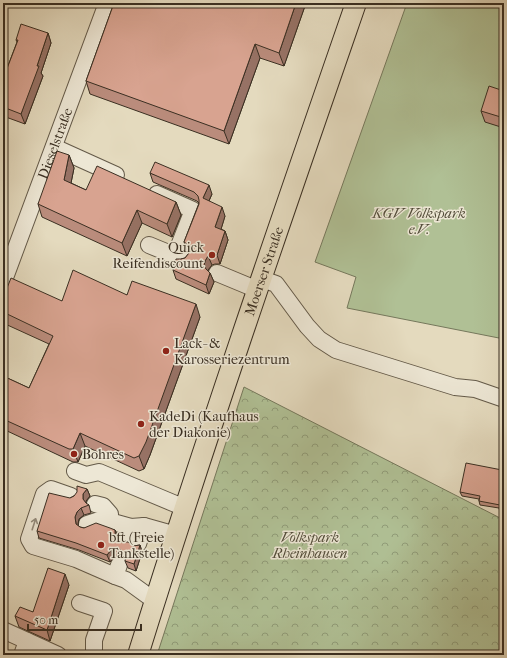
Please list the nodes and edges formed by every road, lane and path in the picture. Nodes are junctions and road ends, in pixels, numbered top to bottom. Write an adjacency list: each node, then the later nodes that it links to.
1 (108, 3): 3 (street, Dieselstraße)
2 (356, 3): 7 (main road, Moerser Straße)
3 (54, 148): 4 (street); 6 (street, Dieselstraße)
4 (149, 244)
5 (217, 273): 7 (street)
6 (3, 283)
7 (260, 285): 8 (street); 12 (main road, Moerser Straße)
8 (504, 399)
9 (75, 471): 12 (street)
10 (71, 496): 14 (street, one-way to 10)
11 (95, 504): 13 (street)
12 (185, 508): 13 (main road, Moerser Straße)
13 (176, 535): 14 (main road, Moerser Straße)
14 (155, 601): 20 (main road, Moerser Straße)
15 (80, 603): 19 (street)
16 (3, 630): 17 (street)
17 (24, 648): 18 (street)
18 (58, 655)
19 (94, 655)
20 (138, 655)

